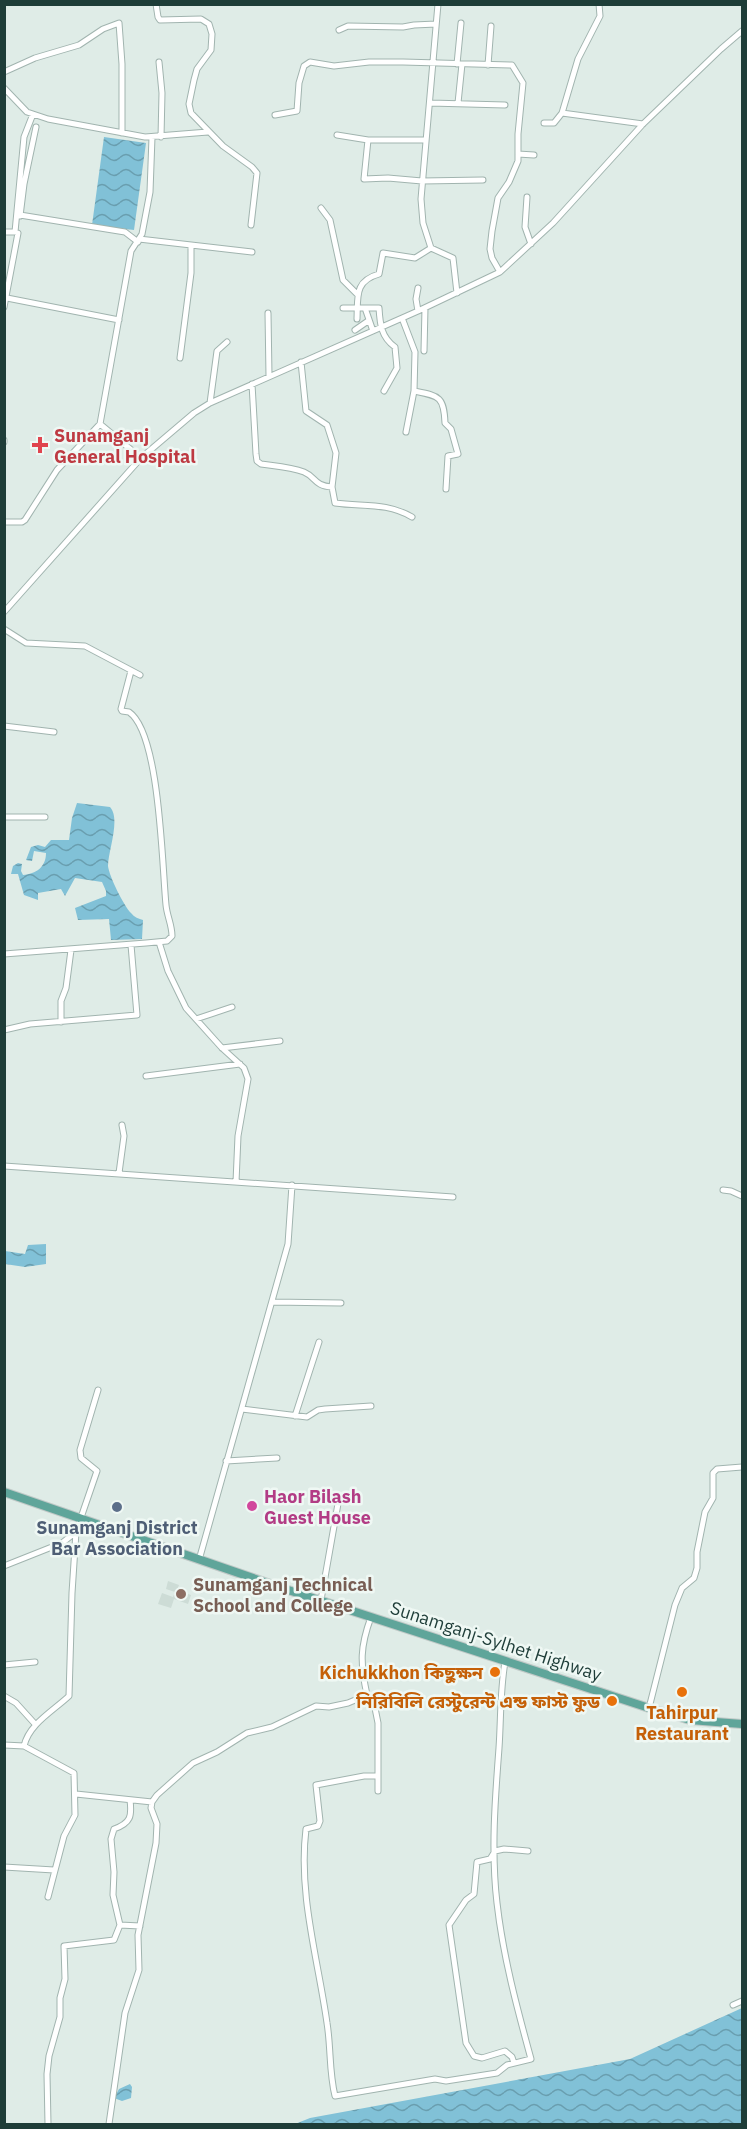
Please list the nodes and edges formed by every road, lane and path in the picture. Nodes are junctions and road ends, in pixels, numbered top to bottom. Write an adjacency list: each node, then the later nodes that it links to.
1 (156, 4): 24 (street)
2 (438, 4): 5 (street)
3 (598, 4): 18 (street)
4 (461, 23): 11 (street)
5 (436, 24): 7 (street); 10 (street)
6 (491, 26): 12 (street)
7 (339, 30)
8 (742, 31): 22 (street)
9 (159, 62): 28 (street)
10 (433, 63): 11 (street); 15 (street); 20 (street)
11 (459, 64): 12 (street); 16 (street)
12 (488, 64): 31 (street)
13 (4, 72): 25 (street)
14 (4, 88): 19 (street)
15 (430, 103): 16 (street); 30 (street)
16 (458, 103): 17 (street)
17 (505, 105)
18 (562, 113): 21 (street); 22 (street)
19 (33, 114): 25 (street); 40 (street)
20 (275, 115)
21 (543, 123)
22 (643, 124): 42 (street)
23 (36, 127): 37 (street)
24 (208, 132): 28 (street); 38 (street)
25 (122, 133): 27 (street)
26 (337, 135): 29 (street)
27 (152, 137): 28 (street); 41 (street)
28 (161, 137)
29 (368, 140): 30 (street); 34 (street)
30 (426, 140): 34 (street)
31 (518, 154): 32 (street); 46 (street)
32 (534, 155)
33 (483, 180): 34 (street)
34 (423, 181): 44 (street)
35 (527, 197): 42 (street)
36 (321, 208): 49 (street)
37 (20, 214): 40 (street); 41 (street)
38 (251, 225)
39 (4, 232): 40 (street)
40 (17, 232): 50 (street)
41 (138, 241): 43 (street); 60 (street)
42 (531, 243): 46 (street)
43 (191, 247): 45 (street); 67 (street)
44 (431, 248): 48 (street); 49 (street)
45 (252, 252)
46 (500, 272): 48 (street)
47 (418, 288): 56 (street)
48 (457, 293): 55 (street)
49 (358, 295): 53 (street)
50 (7, 298): 51 (street); 60 (street)
51 (4, 307)
52 (343, 308): 53 (street)
53 (357, 308): 54 (street); 59 (street)
54 (365, 308): 61 (street); 62 (street)
55 (425, 308): 56 (street); 66 (street)
56 (418, 311): 58 (street)
57 (268, 313): 69 (street)
58 (402, 318): 62 (street); 72 (street)
59 (357, 319)
60 (119, 320): 74 (street)
61 (368, 321): 63 (street); 64 (street)
62 (380, 328): 64 (street); 71 (street)
63 (355, 330)
64 (371, 332): 68 (street)
65 (227, 342): 73 (street)
66 (424, 351)
67 (180, 358)
68 (301, 362): 69 (street); 77 (street)
69 (269, 376): 70 (street)
70 (252, 384): 73 (street); 77 (street)
71 (384, 391)
72 (414, 391): 75 (street); 78 (street)
73 (210, 403): 76 (street)
74 (100, 424): 76 (street); 80 (street)
75 (406, 432)
76 (141, 458): 81 (street)
77 (332, 488): 79 (street)
78 (446, 489)
79 (412, 517)
80 (4, 522)
81 (4, 612)
82 (4, 629): 83 (street)
83 (131, 671): 84 (street); 89 (street)
84 (140, 675)
85 (4, 726): 86 (street)
86 (54, 732)
87 (4, 817): 88 (street)
88 (45, 817)
89 (159, 942): 90 (street); 94 (street)
90 (131, 945): 91 (street); 95 (street)
91 (71, 950): 92 (street); 95 (street)
92 (4, 954)
93 (232, 1007): 94 (street)
94 (196, 1019): 98 (street)
95 (61, 1022): 96 (street)
96 (4, 1030)
97 (279, 1041): 98 (street)
98 (222, 1048): 99 (street)
99 (240, 1064): 100 (street); 104 (street)
100 (146, 1076)
101 (122, 1125): 103 (street)
102 (4, 1166): 103 (street)
103 (119, 1173): 104 (street)
104 (236, 1182): 105 (street)
105 (292, 1185): 108 (street); 109 (street)
106 (723, 1190): 107 (street)
107 (742, 1196)
108 (453, 1197)
109 (272, 1302): 110 (street); 114 (street)
110 (341, 1303)
111 (319, 1342): 115 (street)
112 (98, 1390): 121 (street)
113 (371, 1406): 115 (street)
114 (242, 1408): 115 (street); 117 (street)
115 (296, 1416)
116 (277, 1458): 117 (street)
117 (226, 1461): 123 (street)
118 (742, 1467): 132 (street)
119 (4, 1492): 121 (main road, Sunamganj-Sylhet Highway)
120 (339, 1498): 125 (street)
121 (82, 1519): 122 (street); 123 (main road, Sunamganj-Sylhet Highway)
122 (76, 1532): 124 (street); 133 (street)
123 (199, 1560): 125 (main road, Sunamganj-Sylhet Highway)
124 (4, 1566)
125 (321, 1600): 126 (main road, Sunamganj-Sylhet Highway)
126 (371, 1617): 128 (main road, Sunamganj-Sylhet Highway); 130 (street)
127 (35, 1662): 129 (street)
128 (505, 1662): 132 (main road, Sunamganj-Sylhet Highway); 142 (street)
129 (4, 1665)
130 (366, 1695): 137 (street); 141 (street)
131 (4, 1696): 133 (street)
132 (649, 1708): 134 (main road, Sunamganj-Sylhet Highway)
133 (35, 1724): 136 (street)
134 (742, 1724)
135 (4, 1745): 136 (street)
136 (24, 1746): 139 (street)
137 (378, 1776): 138 (street); 151 (street)
138 (378, 1791)
139 (76, 1794): 140 (street); 145 (street)
140 (130, 1800): 141 (street); 147 (street)
141 (152, 1802): 148 (street)
142 (495, 1851): 143 (street); 151 (street); 151 (street)
143 (528, 1851)
144 (4, 1867): 145 (street)
145 (54, 1870): 146 (street)
146 (48, 1897)
147 (120, 1926): 148 (street); 152 (street)
148 (140, 1926): 153 (street)
149 (742, 2001): 150 (street)
150 (733, 2005)
151 (514, 2063)
152 (48, 2124)
153 (109, 2124)

